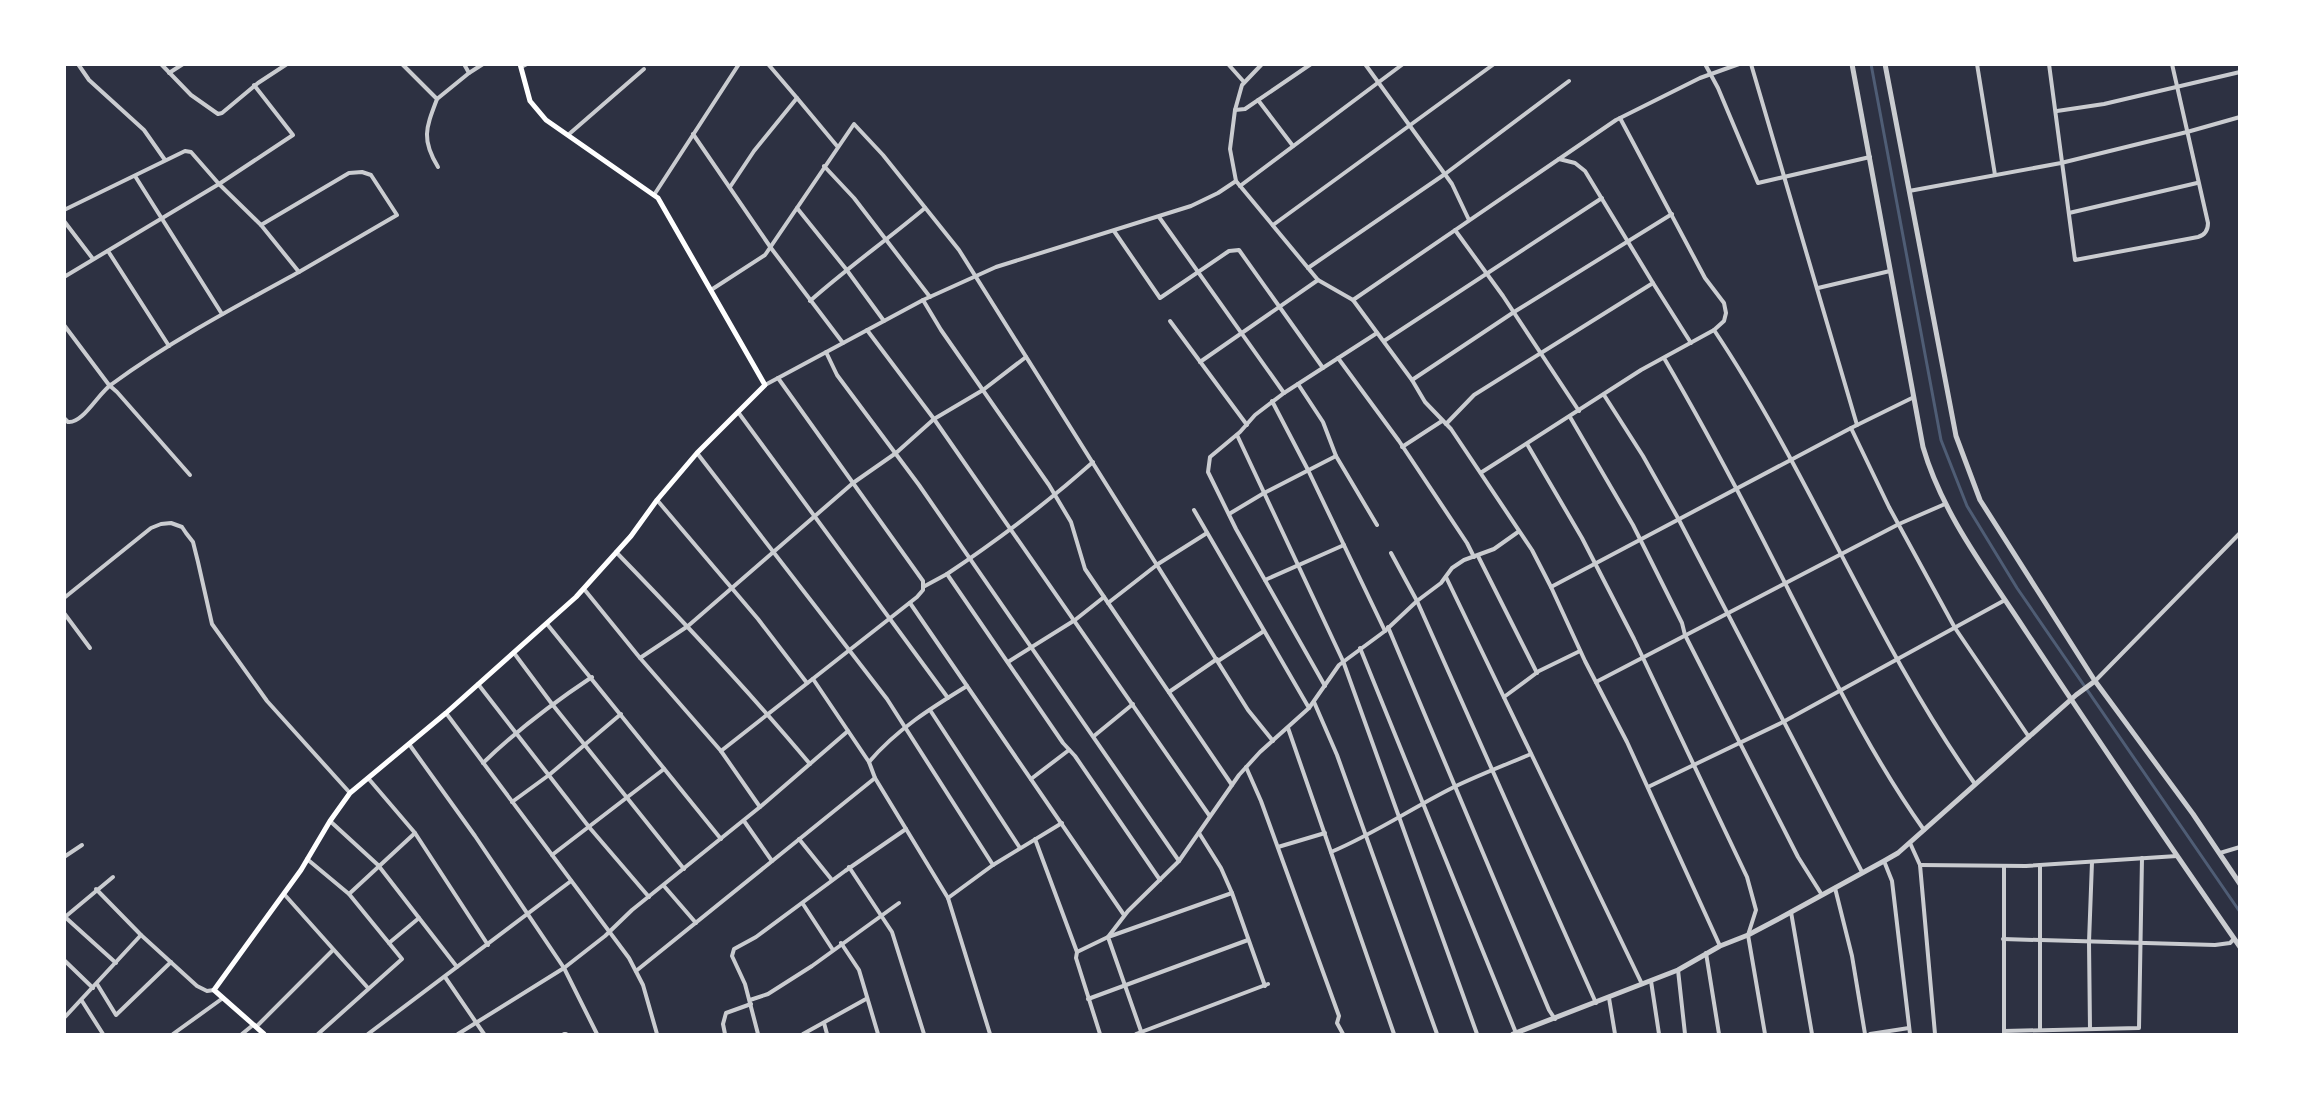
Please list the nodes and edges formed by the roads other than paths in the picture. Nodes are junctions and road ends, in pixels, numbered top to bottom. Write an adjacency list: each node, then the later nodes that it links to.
1 (78, 64): 51 (street)
2 (161, 64): 28 (street)
3 (183, 64): 28 (street)
4 (287, 64): 34 (street)
5 (402, 64): 37 (street)
6 (464, 64): 29 (street)
7 (483, 64): 29 (street)
8 (527, 64): 25 (street)
9 (739, 64): 45 (street)
10 (768, 64): 36 (street)
11 (1228, 64): 32 (street)
12 (1262, 64): 32 (street)
13 (1311, 64): 38 (street)
14 (1365, 64): 33 (street)
15 (1403, 64): 33 (street)
16 (1494, 64): 43 (street)
17 (1705, 64): 30 (street)
18 (1751, 64): 58 (street)
19 (1852, 64): 49 (street)
20 (1885, 64): 64 (street)
21 (1977, 64): 56 (street)
22 (2049, 64): 40 (street)
23 (2172, 64): 35 (street)
24 (1735, 65): 30 (street)
25 (520, 66): 46 (main road)
26 (644, 69): 46 (street)
27 (2240, 72): 35 (street)
28 (169, 73): 34 (street)
29 (469, 73): 37 (street)
30 (1711, 74): 42 (street); 58 (street)
31 (1569, 81): 55 (street)
32 (1244, 82): 39 (street)
33 (1378, 82): 43 (street); 48 (street)
34 (254, 85): 61 (street)
35 (2177, 86): 40 (street); 44 (street)
36 (797, 98): 47 (street); 63 (street)
37 (437, 99): 54 (street)
38 (1258, 100): 39 (street); 48 (street)
39 (1235, 110): 59 (street)
40 (2057, 111): 52 (street)
41 (2240, 117): 44 (street)
42 (1620, 118): 50 (street); 71 (street)
43 (1411, 126): 55 (street); 77 (street)
44 (2187, 132): 52 (street); 60 (street)
45 (693, 134): 63 (street); 65 (street)
46 (568, 135): 65 (main road)
47 (837, 146): 53 (street); 68 (street)
48 (1293, 146): 62 (street)
49 (1870, 158): 58 (street); 87 (street)
50 (1558, 159): 66 (street); 74 (street)
51 (165, 160): 57 (street); 61 (street)
52 (2061, 163): 56 (street); 70 (street)
53 (824, 166): 67 (street); 80 (street)
54 (438, 167)
55 (1445, 174): 74 (street); 85 (street)
56 (1995, 175): 64 (street)
57 (135, 176): 69 (street); 73 (street)
58 (1785, 176): 95 (street)
59 (1236, 181): 62 (street); 72 (street)
60 (2198, 183): 70 (street); 70 (street)
61 (219, 184): 73 (street); 76 (street)
62 (1240, 186): 77 (street)
63 (729, 188): 82 (street)
64 (1909, 191): 220 (street)
65 (654, 195): 96 (main road)
66 (1602, 198): 81 (street); 90 (street)
67 (797, 208): 82 (street); 86 (street)
68 (925, 208): 80 (street); 92 (street)
69 (64, 210)
70 (2069, 213)
71 (1672, 214): 81 (street); 108 (street)
72 (1159, 217): 79 (street); 89 (street)
73 (162, 218): 83 (street); 103 (street)
74 (1469, 220): 78 (street)
75 (64, 221): 84 (street)
76 (261, 225): 88 (street); 88 (street)
77 (1273, 225): 85 (street)
78 (1455, 230): 90 (street); 99 (street)
79 (1114, 231): 89 (street); 92 (street)
80 (886, 240): 86 (street); 97 (street)
81 (1628, 241): 94 (street); 102 (street)
82 (771, 248): 96 (street); 100 (street)
83 (108, 251): 84 (street); 114 (street)
84 (93, 260): 91 (street)
85 (1308, 268): 93 (street)
86 (846, 269): 100 (street); 104 (street)
87 (1891, 271): 95 (street); 130 (street)
88 (299, 272): 103 (street)
89 (1198, 272): 101 (street); 110 (street)
90 (1486, 272): 102 (street); 111 (street)
91 (64, 277)
92 (974, 277): 97 (street); 117 (street)
93 (1318, 280): 99 (street); 101 (street)
94 (1653, 283): 112 (street); 116 (street)
95 (1818, 288): 139 (street)
96 (711, 290): 125 (main road)
97 (930, 297): 98 (street)
98 (923, 300): 104 (street); 127 (street)
99 (1353, 300): 109 (street)
100 (810, 301): 113 (street)
101 (1281, 308): 110 (street); 121 (street)
102 (1514, 312): 116 (street); 123 (street)
103 (222, 314): 114 (street)
104 (884, 321): 107 (street)
105 (1170, 321): 120 (street)
106 (64, 325): 126 (street)
107 (867, 330): 113 (street); 136 (street)
108 (1714, 330): 112 (street); 147 (street)
109 (1377, 333): 111 (street); 118 (street)
110 (1242, 334): 120 (street); 128 (street)
111 (1384, 341): 123 (street)
112 (1691, 342): 119 (street)
113 (843, 343): 115 (street)
114 (169, 346): 126 (street)
115 (826, 352): 122 (street); 145 (street)
116 (1541, 353): 132 (street); 137 (street)
117 (1026, 357): 127 (street); 148 (street)
118 (1338, 358): 121 (street); 143 (street)
119 (1664, 358): 129 (street); 153 (street)
120 (1200, 362): 138 (street)
121 (1323, 368): 124 (street)
122 (778, 378): 125 (street); 152 (street)
123 (1412, 380): 137 (street)
124 (1298, 384): 128 (street); 146 (street)
125 (765, 385): 133 (main road)
126 (109, 386): 135 (street); 151 (street)
127 (982, 390): 136 (street); 155 (street)
128 (1284, 393): 131 (street)
129 (1604, 395): 132 (street); 161 (street)
130 (1914, 397): 139 (street); 157 (street)
131 (1272, 401): 138 (street); 149 (street)
132 (1579, 411): 134 (street)
133 (738, 412): 144 (main road); 160 (street)
134 (1570, 417): 142 (street); 168 (street)
135 (64, 418)
136 (934, 419): 145 (street); 164 (street)
137 (1444, 422): 143 (street); 150 (street)
138 (1247, 425): 141 (street)
139 (1857, 425): 140 (street)
140 (1851, 428): 147 (street); 162 (street)
141 (1237, 435): 154 (street); 159 (street)
142 (1527, 444): 150 (street); 177 (street)
143 (1402, 447): 174 (street)
144 (697, 453): 156 (main road); 171 (street)
145 (896, 453): 152 (street); 175 (street)
146 (1336, 456): 149 (street); 163 (street)
147 (1793, 459): 153 (street); 173 (street)
148 (1093, 462): 155 (street); 176 (street)
149 (1308, 470): 154 (street); 169 (street)
150 (1482, 472): 165 (street)
151 (190, 475)
152 (853, 483): 160 (street); 184 (street)
153 (1737, 489): 161 (street); 182 (street)
154 (1264, 493): 159 (street); 178 (street)
155 (1056, 496): 164 (street); 187 (street)
156 (657, 500): 170 (main road); 183 (street)
157 (1945, 504): 162 (street); 189 (street)
158 (1194, 510): 166 (street)
159 (1229, 514): 181 (street)
160 (816, 515): 171 (street); 195 (street)
161 (1679, 520): 168 (street); 194 (street)
162 (1899, 524): 173 (street); 199 (street)
163 (1377, 525)
164 (1012, 530): 175 (street); 196 (street)
165 (1518, 532): 174 (street); 185 (street)
166 (1207, 533): 176 (street); 201 (street)
167 (2240, 533): 220 (street)
168 (1640, 541): 177 (street); 202 (street)
169 (1344, 544): 178 (street); 200 (street)
170 (615, 551): 186 (main road); 198 (street)
171 (773, 552): 183 (street); 206 (street)
172 (1391, 553): 190 (street)
173 (1842, 553): 182 (street); 211 (street)
174 (1476, 556): 180 (street); 215 (street)
175 (970, 558): 179 (street); 204 (street)
176 (1158, 564): 192 (street); 212 (street)
177 (1595, 565): 185 (street); 209 (street)
178 (1300, 566): 181 (street); 213 (street)
179 (947, 574): 184 (street); 214 (street)
180 (1446, 577): 190 (street); 226 (street)
181 (1265, 580): 223 (street)
182 (1785, 583): 194 (street); 224 (street)
183 (731, 587): 198 (street); 219 (street)
184 (923, 587): 191 (street)
185 (1551, 587): 207 (street)
186 (584, 589): 197 (main road); 210 (street)
187 (1104, 597): 192 (street); 196 (street)
188 (64, 598): 266 (street)
189 (2005, 600): 199 (street); 228 (street)
190 (1417, 601): 200 (street); 257 (street)
191 (910, 603): 195 (street); 222 (street)
192 (1108, 603): 225 (street)
193 (64, 613): 203 (street)
194 (1727, 614): 202 (street); 237 (street)
195 (890, 619): 206 (street); 227 (street)
196 (1075, 620): 204 (street); 231 (street)
197 (548, 624): 208 (main road); 216 (street)
198 (688, 626): 210 (street); 236 (street)
199 (1955, 628): 211 (street); 243 (street)
200 (1386, 629): 205 (street); 264 (street)
201 (1264, 631): 212 (street); 232 (street)
202 (1685, 635): 209 (street); 245 (street)
203 (90, 648)
204 (1034, 648): 214 (street); 242 (street)
205 (1360, 648): 213 (street); 269 (street)
206 (850, 650): 217 (street); 238 (street)
207 (1580, 651): 215 (street); 218 (street)
208 (514, 652): 221 (main road); 230 (street)
209 (1643, 657): 218 (street); 254 (street)
210 (640, 658): 249 (street)
211 (1899, 658): 224 (street); 262 (street)
212 (1217, 660): 225 (street); 244 (street)
213 (1343, 661): 223 (street); 272 (street)
214 (1008, 662): 248 (street)
215 (1537, 673): 226 (street)
216 (592, 677): 230 (street); 235 (street)
217 (813, 679): 219 (street); 240 (street)
218 (1596, 682): 265 (street)
219 (807, 683): 236 (street)
220 (2093, 683): 228 (street); 292 (street)
221 (478, 684): 234 (main road); 241 (street)
222 (967, 686): 227 (street); 261 (street)
223 (1325, 686): 229 (street)
224 (1841, 691): 237 (street); 278 (street)
225 (1169, 693): 263 (street)
226 (1504, 697): 250 (street)
227 (948, 698): 233 (street)
228 (2071, 700): 243 (street); 295 (street)
229 (1314, 701): 232 (street); 282 (street)
230 (552, 704): 241 (street); 247 (street)
231 (1133, 704): 242 (street); 271 (street)
232 (1309, 708): 239 (street)
233 (930, 710): 238 (street); 288 (street)
234 (446, 713): 246 (main road); 252 (street)
235 (621, 714): 247 (street); 256 (street)
236 (768, 714): 249 (street); 253 (street)
237 (1783, 722): 245 (street); 309 (street)
238 (904, 728): 251 (street); 303 (street)
239 (1288, 728): 244 (street); 279 (street)
240 (848, 731): 251 (street); 253 (street)
241 (516, 732): 252 (street); 258 (street)
242 (1094, 736): 299 (street)
243 (2029, 737): 262 (street)
244 (1273, 741): 255 (street)
245 (1742, 743): 254 (street); 321 (street)
246 (409, 744): 259 (main road); 327 (street)
247 (585, 745): 258 (street); 267 (street)
248 (1069, 750): 261 (street); 312 (street)
249 (721, 751): 270 (street)
250 (1531, 754): 257 (street); 362 (street)
251 (869, 762): 260 (street)
252 (483, 763): 268 (street)
253 (810, 764): 270 (street)
254 (1695, 766): 265 (street); 335 (street)
255 (1246, 767): 263 (street); 289 (street)
256 (663, 769): 267 (street); 283 (street)
257 (1492, 770): 264 (street); 373 (street)
258 (549, 775): 268 (street); 276 (street)
259 (368, 778): 266 (main road); 280 (street)
260 (875, 778): 277 (street); 284 (street)
261 (1031, 779): 275 (street)
262 (1976, 784): 278 (street)
263 (1232, 785): 271 (street)
264 (1455, 787): 269 (street); 375 (street)
265 (1648, 787): 346 (street)
266 (350, 794): 273 (main road)
267 (627, 798): 276 (street); 308 (street)
268 (512, 802): 293 (street)
269 (1423, 804): 272 (street); 384 (street)
270 (760, 807): 274 (street)
271 (1209, 815): 281 (street)
272 (1398, 817): 282 (street); 407 (street)
273 (330, 821): 297 (main road); 302 (street)
274 (744, 821): 283 (street); 298 (street)
275 (1062, 823): 285 (street); 329 (street)
276 (589, 827): 293 (street); 322 (street)
277 (906, 829): 307 (street); 323 (street)
278 (1924, 830): 286 (street)
279 (1324, 832): 289 (street); 291 (street)
280 (415, 833): 302 (street); 345 (street)
281 (1198, 833): 299 (street); 318 (street)
282 (1366, 837): 291 (street); 406 (street)
283 (721, 839): 308 (street)
284 (799, 839): 298 (street); 311 (street)
285 (1035, 839): 288 (street); 350 (street)
286 (1910, 842): 300 (street); 304 (street)
287 (82, 845): 294 (street)
288 (1020, 848): 303 (street)
289 (1278, 848): 404 (street)
290 (2240, 848): 292 (street)
291 (1331, 852): 405 (street)
292 (2219, 853): 314 (street)
293 (552, 855): 313 (street)
294 (64, 856)
295 (2177, 856): 296 (street); 338 (street)
296 (2142, 858): 301 (street); 344 (street)
297 (307, 859): 319 (main road); 320 (street)
298 (772, 861): 332 (street)
299 (1179, 861): 312 (street)
300 (1884, 861): 309 (street); 379 (street)
301 (2092, 861): 305 (street); 341 (street)
302 (378, 865): 320 (street); 331 (street)
303 (993, 865): 323 (street)
304 (1920, 865): 306 (street); 416 (street)
305 (2040, 865): 306 (street); 340 (street)
306 (2004, 866): 337 (street)
307 (849, 867): 311 (street); 328 (street)
308 (684, 869): 315 (street)
309 (1862, 873): 316 (street)
310 (112, 877): 317 (street)
311 (832, 880): 325 (street)
312 (1160, 880): 329 (street)
313 (572, 881): 327 (street); 333 (street)
314 (2240, 884)
315 (664, 886): 322 (street); 332 (street)
316 (1835, 888): 321 (street); 414 (street)
317 (96, 889): 330 (street); 334 (street)
318 (1232, 893): 336 (street); 339 (street)
319 (284, 894): 348 (street); 366 (main road)
320 (349, 894): 342 (street)
321 (1822, 895): 326 (street)
322 (649, 897): 333 (street)
323 (948, 898): 401 (street)
324 (899, 903): 328 (street)
325 (803, 904): 349 (street); 372 (street)
326 (1791, 912): 335 (street); 413 (street)
327 (528, 915): 345 (street); 356 (street)
328 (882, 915): 343 (street); 400 (street)
329 (1125, 916): 336 (street)
330 (65, 917): 354 (street)
331 (419, 918): 342 (street); 355 (street)
332 (696, 923): 358 (street)
333 (610, 931): 356 (street); 358 (street)
334 (141, 935): 353 (street); 354 (street)
335 (1748, 935): 346 (street); 412 (street)
336 (1108, 936): 350 (street); 363 (street)
337 (2003, 939): 340 (street); 382 (street)
338 (2234, 939): 344 (street); 347 (street)
339 (1248, 940): 363 (street); 383 (street)
340 (2040, 940): 341 (street); 381 (street)
341 (2089, 942): 344 (street); 380 (street)
342 (389, 943): 365 (street)
343 (842, 943): 349 (street); 369 (street)
344 (2140, 943): 380 (street)
345 (488, 945): 355 (street)
346 (1720, 946): 351 (street)
347 (2240, 947)
348 (333, 950): 365 (street); 378 (street)
349 (833, 950): 372 (street)
350 (1077, 952): 370 (street)
351 (1706, 954): 357 (street); 411 (street)
352 (64, 960): 364 (street)
353 (171, 962): 361 (street); 366 (street)
354 (116, 963): 361 (street)
355 (457, 967): 359 (street)
356 (564, 968): 376 (street); 393 (street)
357 (1678, 970): 360 (street); 410 (street)
358 (636, 971): 394 (street)
359 (445, 977): 376 (street); 390 (street)
360 (1651, 981): 362 (street); 409 (street)
361 (97, 984): 364 (street)
362 (1642, 984): 368 (street)
363 (1125, 985): 370 (street); 383 (street)
364 (93, 988): 371 (street)
365 (368, 988): 389 (street)
366 (214, 990): 367 (main road)
367 (223, 998): 378 (main road); 386 (street)
368 (1609, 998): 373 (street); 408 (street)
369 (866, 999): 377 (street); 399 (street)
370 (1088, 999): 402 (street)
371 (82, 1001): 374 (street); 385 (street)
372 (750, 1002): 395 (street); 396 (street)
373 (1597, 1003): 375 (street)
374 (65, 1017)
375 (1556, 1019): 384 (street)
376 (476, 1022): 391 (street); 392 (street)
377 (824, 1023): 397 (street); 398 (street)
378 (255, 1026): 387 (street); 388 (main road)
379 (1909, 1028): 414 (street); 415 (street)
380 (2090, 1029): 381 (street)
381 (2040, 1030): 382 (street)
382 (2004, 1033)
383 (1142, 1034): 403 (street)
384 (1515, 1034)
385 (103, 1035)
386 (173, 1035)
387 (242, 1035)
388 (264, 1035)
389 (318, 1035)
390 (368, 1035)
391 (458, 1035)
392 (484, 1035)
393 (597, 1035)
394 (657, 1035)
395 (725, 1035)
396 (758, 1035)
397 (803, 1035)
398 (826, 1035)
399 (878, 1035)
400 (924, 1035)
401 (990, 1035)
402 (1100, 1035)
403 (1136, 1035)
404 (1343, 1035)
405 (1394, 1035)
406 (1437, 1035)
407 (1477, 1035)
408 (1615, 1035)
409 (1659, 1035)
410 (1685, 1035)
411 (1719, 1035)
412 (1765, 1035)
413 (1812, 1035)
414 (1867, 1035)
415 (1910, 1035)
416 (1935, 1035)

